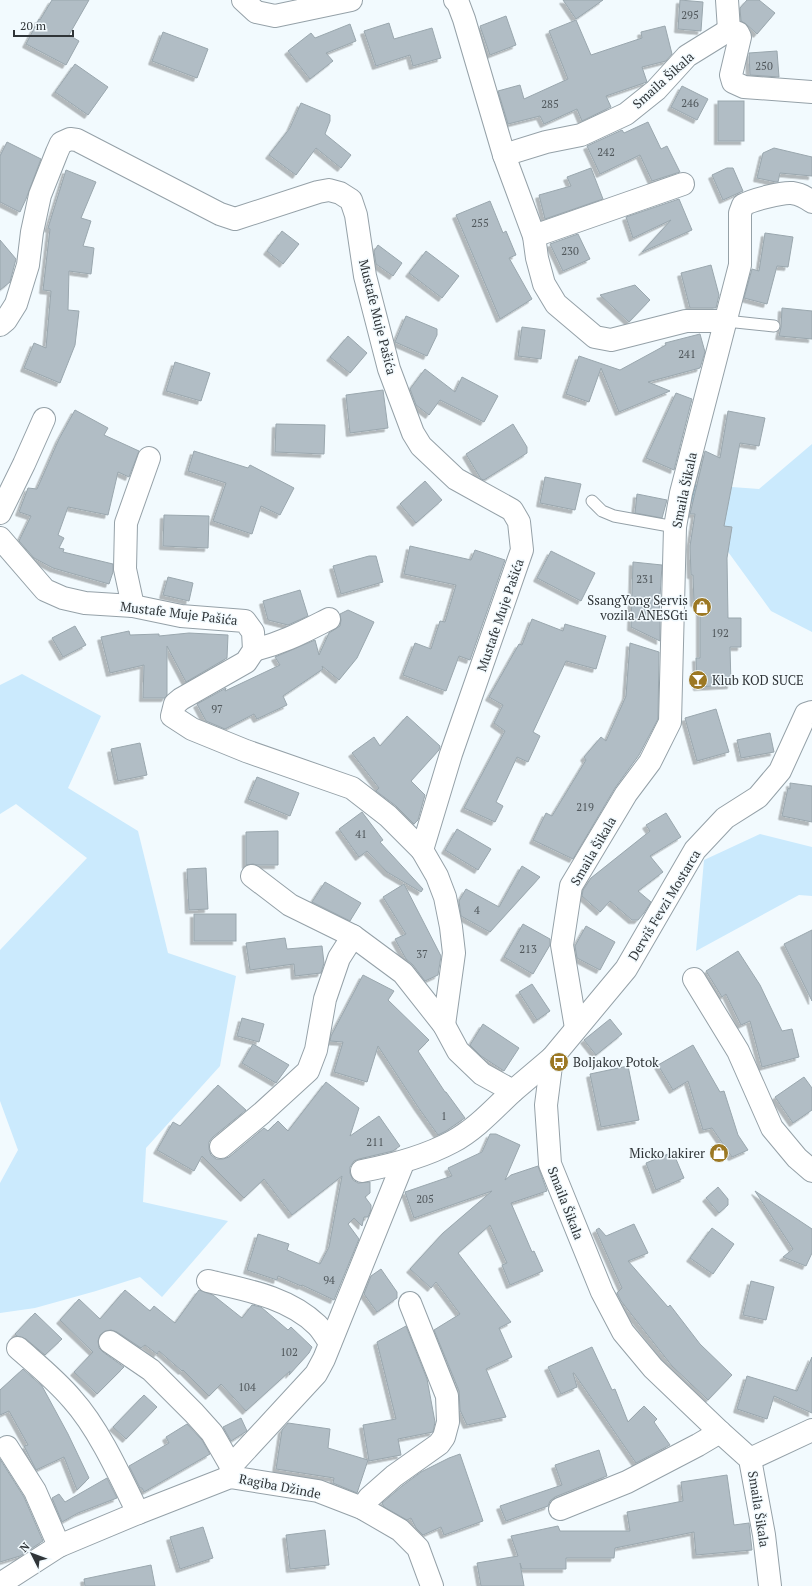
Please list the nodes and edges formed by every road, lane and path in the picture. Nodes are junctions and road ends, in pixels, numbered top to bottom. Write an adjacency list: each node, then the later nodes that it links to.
1 (243, 0): 2 (street)
2 (351, 0)
3 (454, 0): 7 (street)
4 (727, 0): 5 (street)
5 (729, 30): 6 (street); 7 (street, Smaila Šikala)
6 (812, 92)
7 (504, 155): 10 (street)
8 (683, 184): 10 (street)
9 (812, 202): 11 (street, Smaila Šikala)
10 (534, 236): 11 (street)
11 (726, 321): 13 (lane); 18 (street, Smaila Šikala)
12 (0, 325): 24 (street, Mustafe Muje Pašića)
13 (774, 326)
14 (44, 419): 17 (street)
15 (149, 458): 20 (street)
16 (592, 501): 18 (lane)
17 (0, 512)
18 (675, 527): 29 (street, Smaila Šikala)
19 (0, 538): 20 (street, Mustafe Muje Pašića)
20 (133, 606): 22 (street, Mustafe Muje Pašića)
21 (329, 619): 22 (street)
22 (254, 650): 24 (street)
23 (812, 712): 29 (street, Derviš Fevzi Mostarca)
24 (422, 850): 28 (street)
25 (252, 876): 26 (street)
26 (353, 936): 28 (street); 32 (street)
27 (694, 979): 35 (street)
28 (444, 1025): 31 (street)
29 (576, 1028): 30 (street)
30 (552, 1058): 31 (street); 42 (street, Smaila Šikala)
31 (513, 1091): 33 (street)
32 (220, 1147)
33 (403, 1163): 34 (street); 39 (street, Ragiba Džinde)
34 (362, 1171)
35 (812, 1171)
36 (208, 1281): 39 (street)
37 (410, 1303): 46 (street)
38 (110, 1342): 45 (street, Ragiba Džinde)
39 (330, 1343): 45 (street, Ragiba Džinde)
40 (18, 1348): 48 (street)
41 (812, 1430): 44 (street)
42 (720, 1432): 44 (street, Smaila Šikala); 47 (street)
43 (7, 1447): 49 (street)
44 (750, 1459): 52 (street, Smaila Šikala)
45 (231, 1472): 46 (street, Ragiba Džinde); 48 (street, Ragiba Džinde)
46 (362, 1508): 51 (street, Ragiba Džinde)
47 (560, 1509)
48 (138, 1513): 49 (street, Ragiba Džinde)
49 (59, 1546): 50 (street, Ragiba Džinde)
50 (10, 1582)
51 (432, 1586)
52 (770, 1586)

